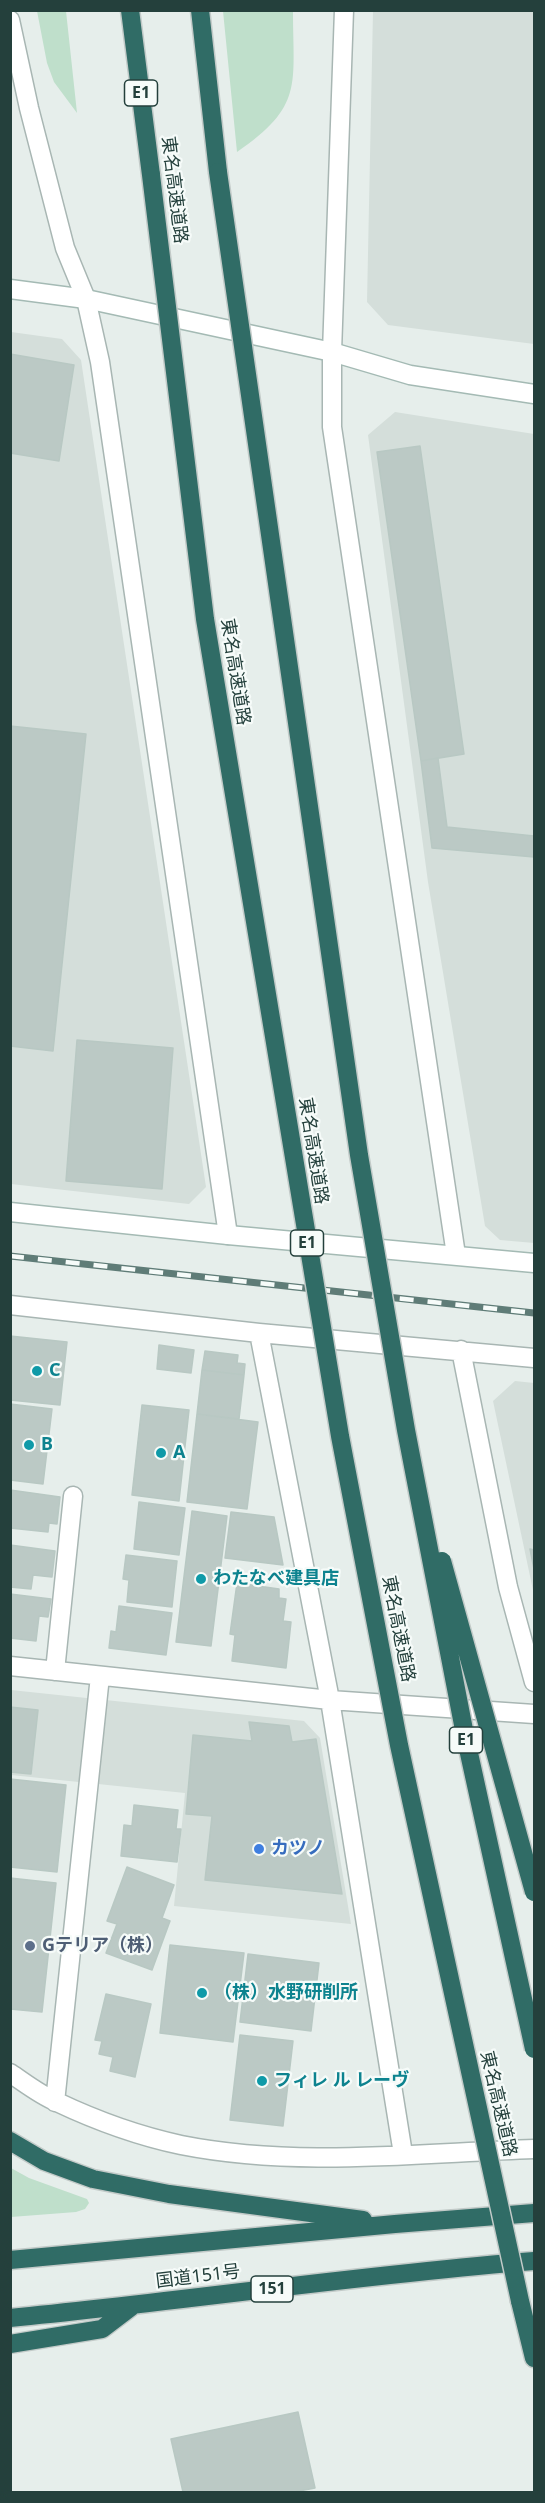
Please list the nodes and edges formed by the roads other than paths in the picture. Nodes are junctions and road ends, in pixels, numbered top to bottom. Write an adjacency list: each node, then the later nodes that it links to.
1 (130, 10): 39 (highway, 東名高速道路 / E1, bridge)
2 (200, 10): 17 (highway, E1, bridge)
3 (344, 10): 7 (street)
4 (10, 20): 6 (street)
5 (10, 289): 6 (street)
6 (86, 299): 7 (street); 10 (street)
7 (332, 352): 8 (street); 11 (street)
8 (534, 394)
9 (10, 1212): 10 (street)
10 (228, 1235): 11 (street)
11 (456, 1255): 12 (street)
12 (534, 1263)
13 (10, 1305): 14 (street)
14 (259, 1333): 15 (street); 23 (street)
15 (461, 1350): 16 (street); 22 (street)
16 (534, 1358)
17 (406, 1430): 25 (highway, bridge); 26 (highway, E1, bridge)
18 (74, 1496): 20 (street)
19 (10, 1666): 20 (street)
20 (55, 1671): 21 (street)
21 (100, 1676): 23 (street); 28 (street)
22 (534, 1682)
23 (330, 1700): 24 (street); 31 (street)
24 (534, 1714)
25 (534, 1892)
26 (534, 2049)
27 (10, 2073): 28 (street)
28 (55, 2102): 31 (street)
29 (10, 2141): 33 (highway)
30 (534, 2149): 31 (street)
31 (403, 2154)
32 (534, 2214): 33 (highway, 国道151号)
33 (395, 2224): 34 (highway, 国道151号)
34 (10, 2260)
35 (534, 2261): 36 (highway, 国道151号 / 151)
36 (133, 2306): 37 (highway, 国道151号 / 151); 38 (highway)
37 (10, 2318)
38 (10, 2344)
39 (534, 2358)

